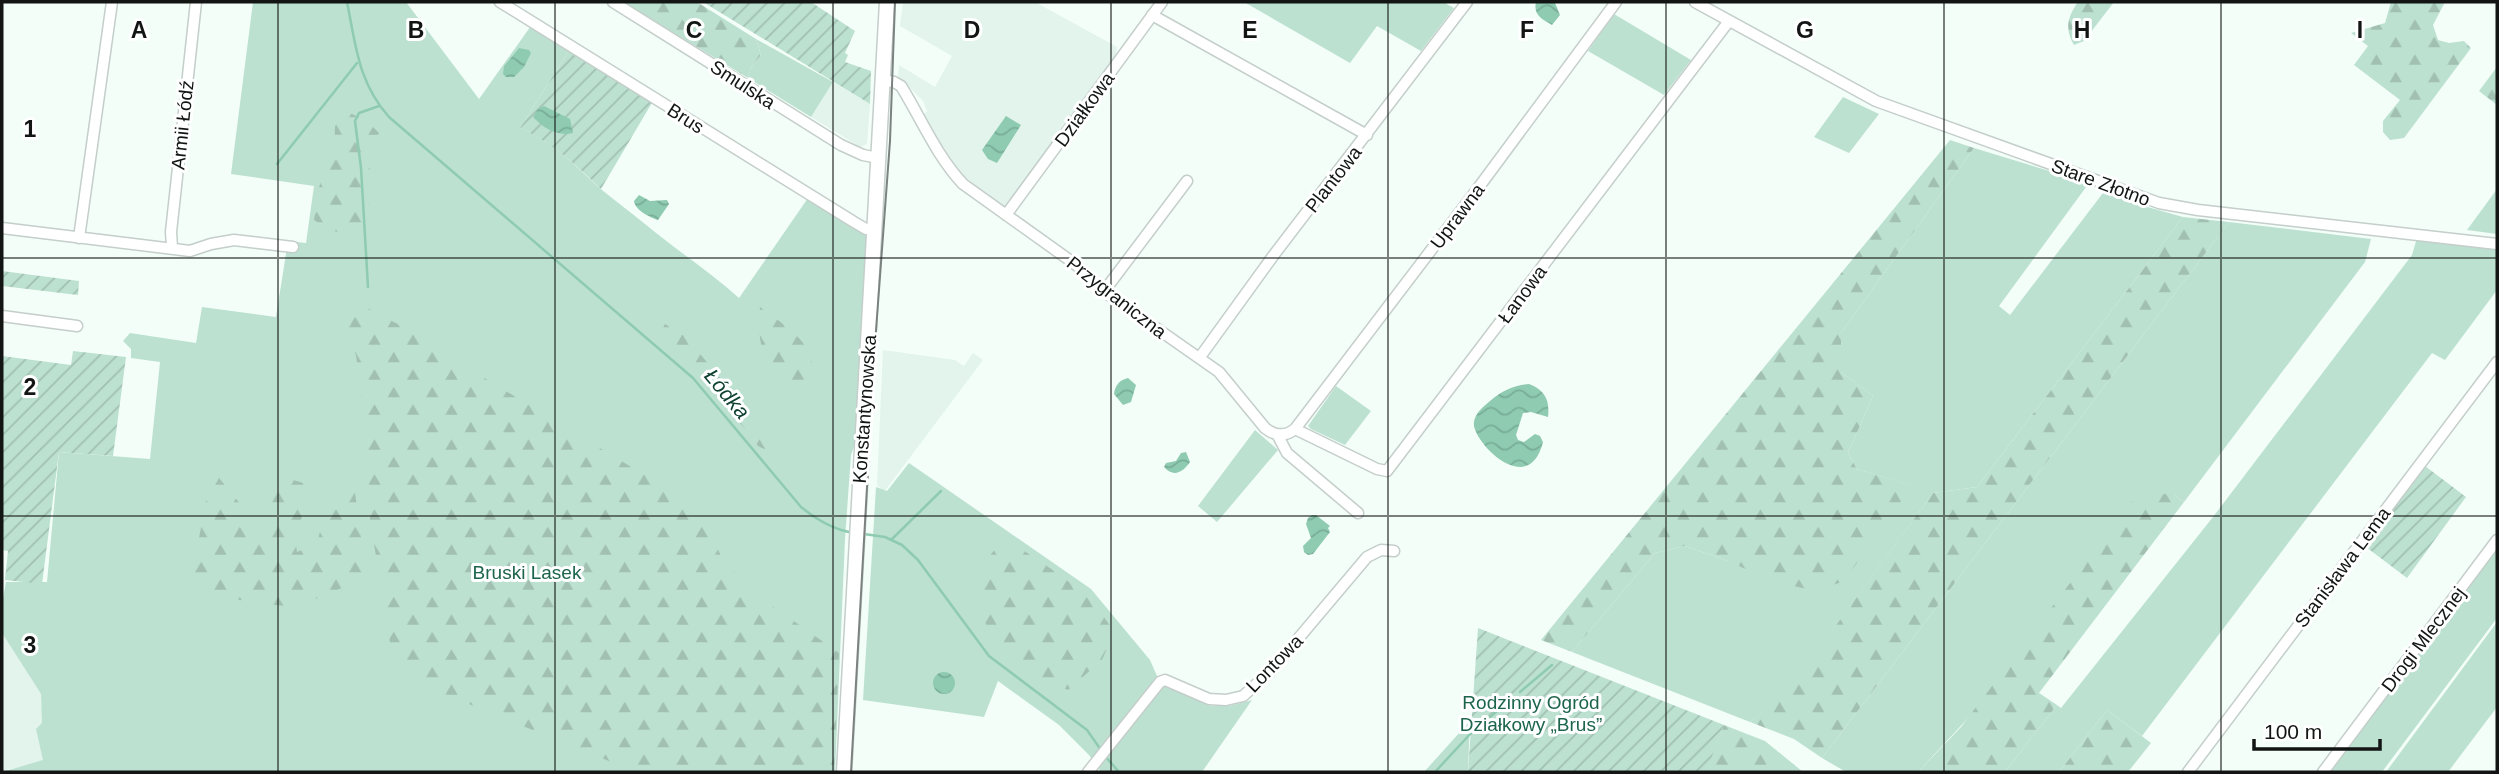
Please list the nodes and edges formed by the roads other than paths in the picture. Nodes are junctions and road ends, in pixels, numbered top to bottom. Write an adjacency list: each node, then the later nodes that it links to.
1 (112, 2): 19 (street)
2 (196, 2): 21 (street, Armii Łódź)
3 (500, 2): 18 (street, Brus)
4 (613, 2): 14 (street, Smulska)
5 (887, 2): 12 (main road, Konstantynowska)
6 (1162, 2): 10 (street, Działkowa)
7 (1467, 2): 13 (street, Plantowa)
8 (1616, 2): 28 (street, Uprawna)
9 (1695, 2): 11 (street, Stare Złotno)
10 (1152, 15): 13 (street); 16 (street, Działkowa)
11 (1731, 22): 20 (street, Stare Złotno); 28 (street, Łanowa)
12 (882, 80): 14 (main road, Konstantynowska); 16 (street, Przygraniczna)
13 (1367, 135): 26 (street, Plantowa)
14 (878, 158): 18 (main road, Konstantynowska)
15 (1187, 181): 23 (street)
16 (1006, 215): 23 (street, Przygraniczna)
17 (2, 228): 19 (street)
18 (875, 230): 33 (main road, Konstantynowska)
19 (79, 238): 21 (street)
20 (2497, 244)
21 (172, 247): 22 (street)
22 (293, 247)
23 (1105, 290): 26 (street, Przygraniczna)
24 (2, 316): 25 (street)
25 (78, 326)
26 (1200, 357): 29 (street, Przygraniczna)
27 (2497, 362): 35 (street, Stanisława Lema)
28 (1295, 429): 29 (street)
29 (1278, 435): 30 (street, Przygraniczna)
30 (1358, 513)
31 (2497, 540): 36 (street, Drogi Mlecznej)
32 (1394, 551): 34 (street, Lontowa)
33 (844, 772)
34 (1088, 772)
35 (2188, 772)
36 (2323, 772)

